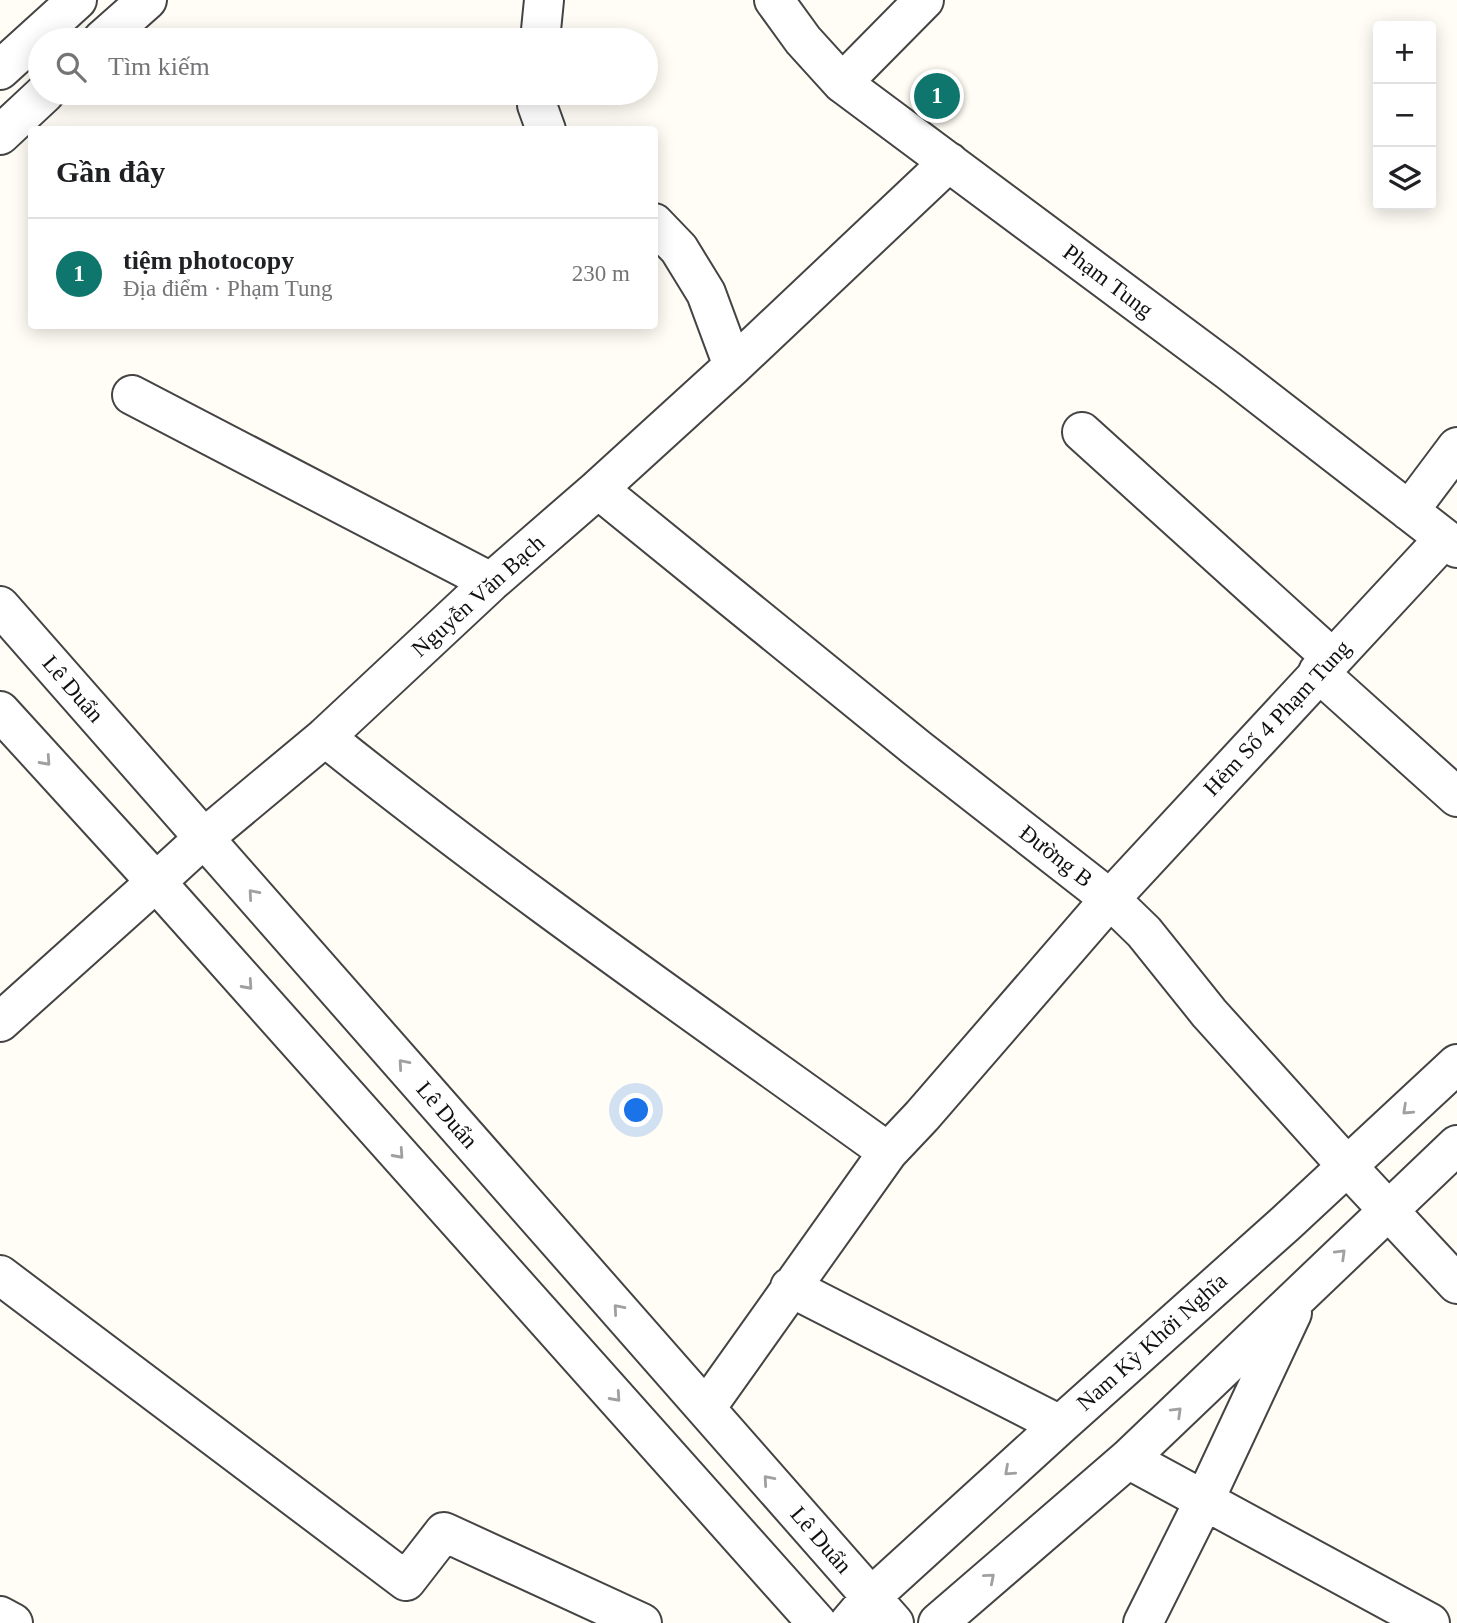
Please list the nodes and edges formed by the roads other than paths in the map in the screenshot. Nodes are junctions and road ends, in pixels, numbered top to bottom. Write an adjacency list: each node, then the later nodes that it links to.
1 (77, 0): 6 (street)
2 (147, 0): 7 (street)
3 (544, 0): 8 (street)
4 (774, 0): 11 (street, Phạm Tung)
5 (924, 0): 11 (street)
6 (46, 28)
7 (116, 28)
8 (540, 28)
9 (28, 45): 10 (street)
10 (0, 70)
11 (842, 83): 16 (street, Phạm Tung)
12 (32, 105): 15 (street)
13 (537, 105): 14 (street)
14 (545, 126)
15 (0, 135)
16 (949, 162): 18 (street, Nguyễn Văn Bạch); 23 (street, Phạm Tung)
17 (658, 227): 18 (street)
18 (733, 366): 22 (street, Nguyễn Văn Bạch)
19 (132, 395): 25 (street)
20 (1082, 432): 27 (street)
21 (1457, 447): 23 (street)
22 (598, 489): 25 (street, Nguyễn Văn Bạch); 33 (street, Đường B)
23 (1409, 511): 24 (street, Phạm Tung)
24 (1451, 543): 27 (street, Hẻm Số 4 Phạm Tung)
25 (491, 582): 29 (street, Nguyễn Văn Bạch)
26 (0, 606): 31 (street, Lê Duẩn)
27 (1325, 665): 30 (street); 33 (street, Hẻm Số 4 Phạm Tung)
28 (0, 711): 32 (street, one-way to 32)
29 (325, 737): 31 (street, Nguyễn Văn Bạch); 37 (street)
30 (1457, 797)
31 (204, 838): 32 (street, Nguyễn Văn Bạch); 44 (street, Lê Duẩn, one-way to 31)
32 (156, 882): 34 (street, Nguyễn Văn Bạch); 52 (street, one-way to 52)
33 (1110, 898): 37 (street, Hẻm Số 4 Phạm Tung); 38 (street, Đường B)
34 (0, 1022)
35 (1457, 1064): 38 (street, Nam Kỳ Khởi Nghĩa, one-way to 38)
36 (1457, 1145): 39 (street)
37 (888, 1152): 42 (street, Hẻm Số 4 Phạm Tung)
38 (1347, 1166): 39 (street, Đường B); 45 (street, Nam Kỳ Khởi Nghĩa)
39 (1388, 1209): 41 (street, Đường B); 43 (street, one-way to 39)
40 (0, 1275): 51 (street)
41 (1457, 1284)
42 (790, 1287): 44 (street, Hẻm Số 4 Phạm Tung); 45 (street)
43 (1301, 1292): 46 (street, one-way to 43); 47 (street)
44 (706, 1408): 48 (street, Lê Duẩn, one-way to 44)
45 (1060, 1425): 48 (street, Nam Kỳ Khởi Nghĩa, one-way to 48)
46 (1128, 1459): 47 (street); 53 (street, one-way to 46)
47 (1204, 1501): 54 (street); 55 (street)
48 (872, 1614)
49 (0, 1616): 50 (street)
50 (13, 1623)
51 (642, 1623)
52 (817, 1623)
53 (938, 1623)
54 (1143, 1623)
55 (1430, 1623)

